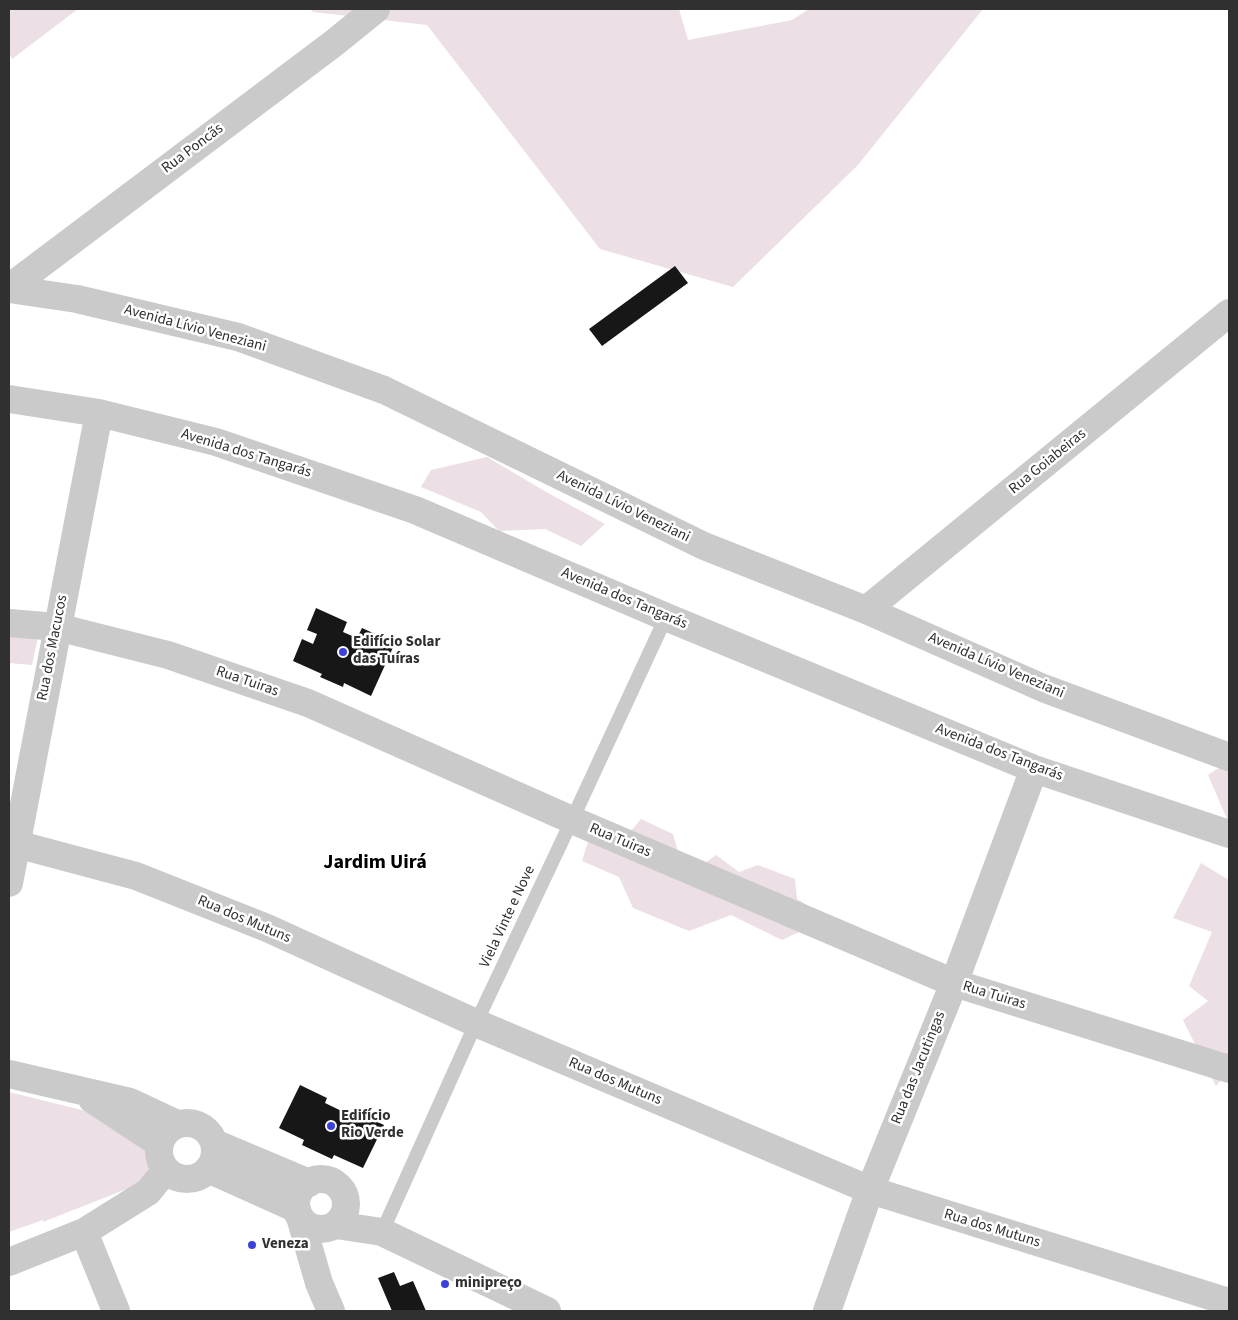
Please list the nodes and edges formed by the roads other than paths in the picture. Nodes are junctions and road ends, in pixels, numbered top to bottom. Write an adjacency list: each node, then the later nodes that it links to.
1 (376, 9): 2 (street, Rua Poncãs)
2 (9, 289): 6 (street, Avenida Lívio Veneziani)
3 (1229, 313): 6 (street, Rua Goiabeiras)
4 (9, 399): 5 (street, Avenida dos Tangarás)
5 (99, 413): 7 (street, Avenida dos Tangarás); 9 (street, Rua dos Macucos)
6 (866, 610): 10 (street, Avenida Lívio Veneziani)
7 (666, 617): 11 (street, Avenida dos Tangarás); 12 (lane, Viela Vinte e Nove)
8 (9, 623): 9 (street, Rua Tuiras)
9 (57, 627): 12 (street, Rua Tuiras); 14 (street, Rua dos Macucos)
10 (1229, 758)
11 (1034, 769): 13 (street, Avenida dos Tangarás); 16 (street, Rua das Jacutingas)
12 (572, 820): 16 (street, Rua Tuiras); 17 (lane, Viela Vinte e Nove)
13 (1229, 834)
14 (13, 844): 15 (street, Rua dos Macucos); 17 (street, Rua dos Mutuns)
15 (9, 883)
16 (954, 983): 18 (street, Rua Tuiras); 24 (street, Rua das Jacutingas)
17 (476, 1023): 24 (street, Rua dos Mutuns); 28 (lane, Viela Vinte e Nove)
18 (1229, 1069)
19 (9, 1074): 20 (street)
20 (168, 1134): 21 (street); 22 (street)
21 (211, 1156): 22 (street); 23 (street); 25 (street)
22 (166, 1170): 27 (street)
23 (309, 1183): 25 (street); 26 (street)
24 (870, 1190): 31 (street, Rua dos Mutuns); 35 (street, Rua das Jacutingas)
25 (298, 1213): 26 (street); 30 (street)
26 (337, 1219): 28 (street); 30 (street)
27 (84, 1232): 29 (street); 32 (street)
28 (382, 1232): 34 (street)
29 (9, 1262)
30 (319, 1283): 33 (street)
31 (1229, 1302)
32 (116, 1311)
33 (331, 1311)
34 (548, 1311)
35 (827, 1311)

